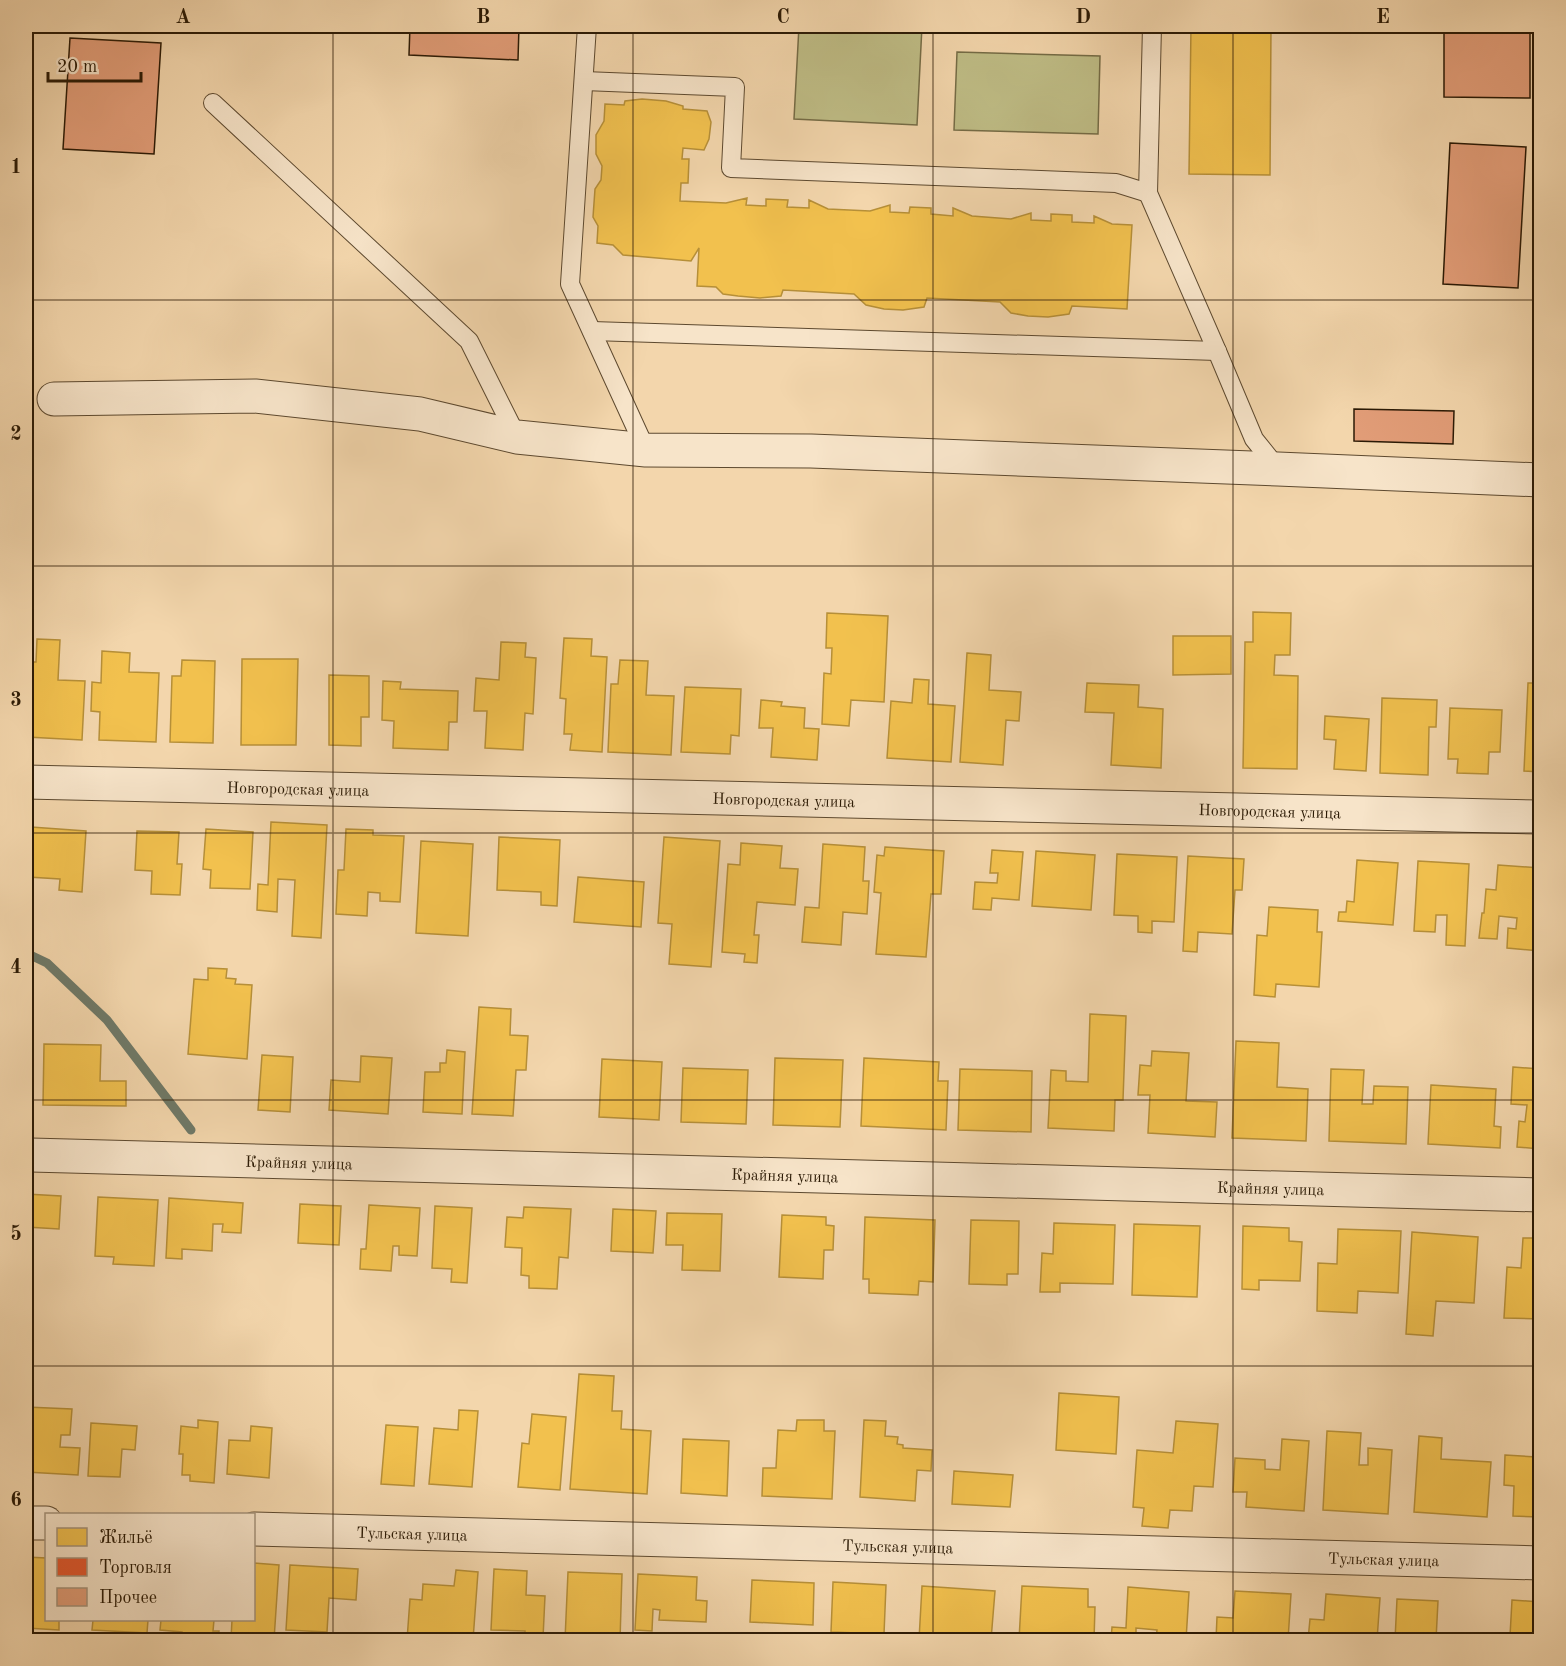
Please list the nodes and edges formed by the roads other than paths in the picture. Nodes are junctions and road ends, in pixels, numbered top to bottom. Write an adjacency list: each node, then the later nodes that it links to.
1 (587, 26): 3 (lane)
2 (1152, 26): 5 (lane)
3 (584, 81): 5 (lane); 6 (lane)
4 (213, 103): 9 (lane)
5 (1148, 193): 7 (lane)
6 (592, 331): 7 (lane); 10 (lane)
7 (1217, 351): 11 (lane)
8 (54, 399): 9 (street)
9 (517, 437): 10 (street)
10 (646, 450): 11 (street)
11 (1278, 468): 12 (street)
12 (1540, 480)
13 (26, 782): 14 (street, Новгородская улица)
14 (1540, 817)
15 (32, 1155): 16 (street, Крайняя улица)
16 (1540, 1195)
17 (26, 1523): 18 (street)
18 (45, 1523)
19 (255, 1529): 20 (street, Тульская улица)
20 (1540, 1563)

